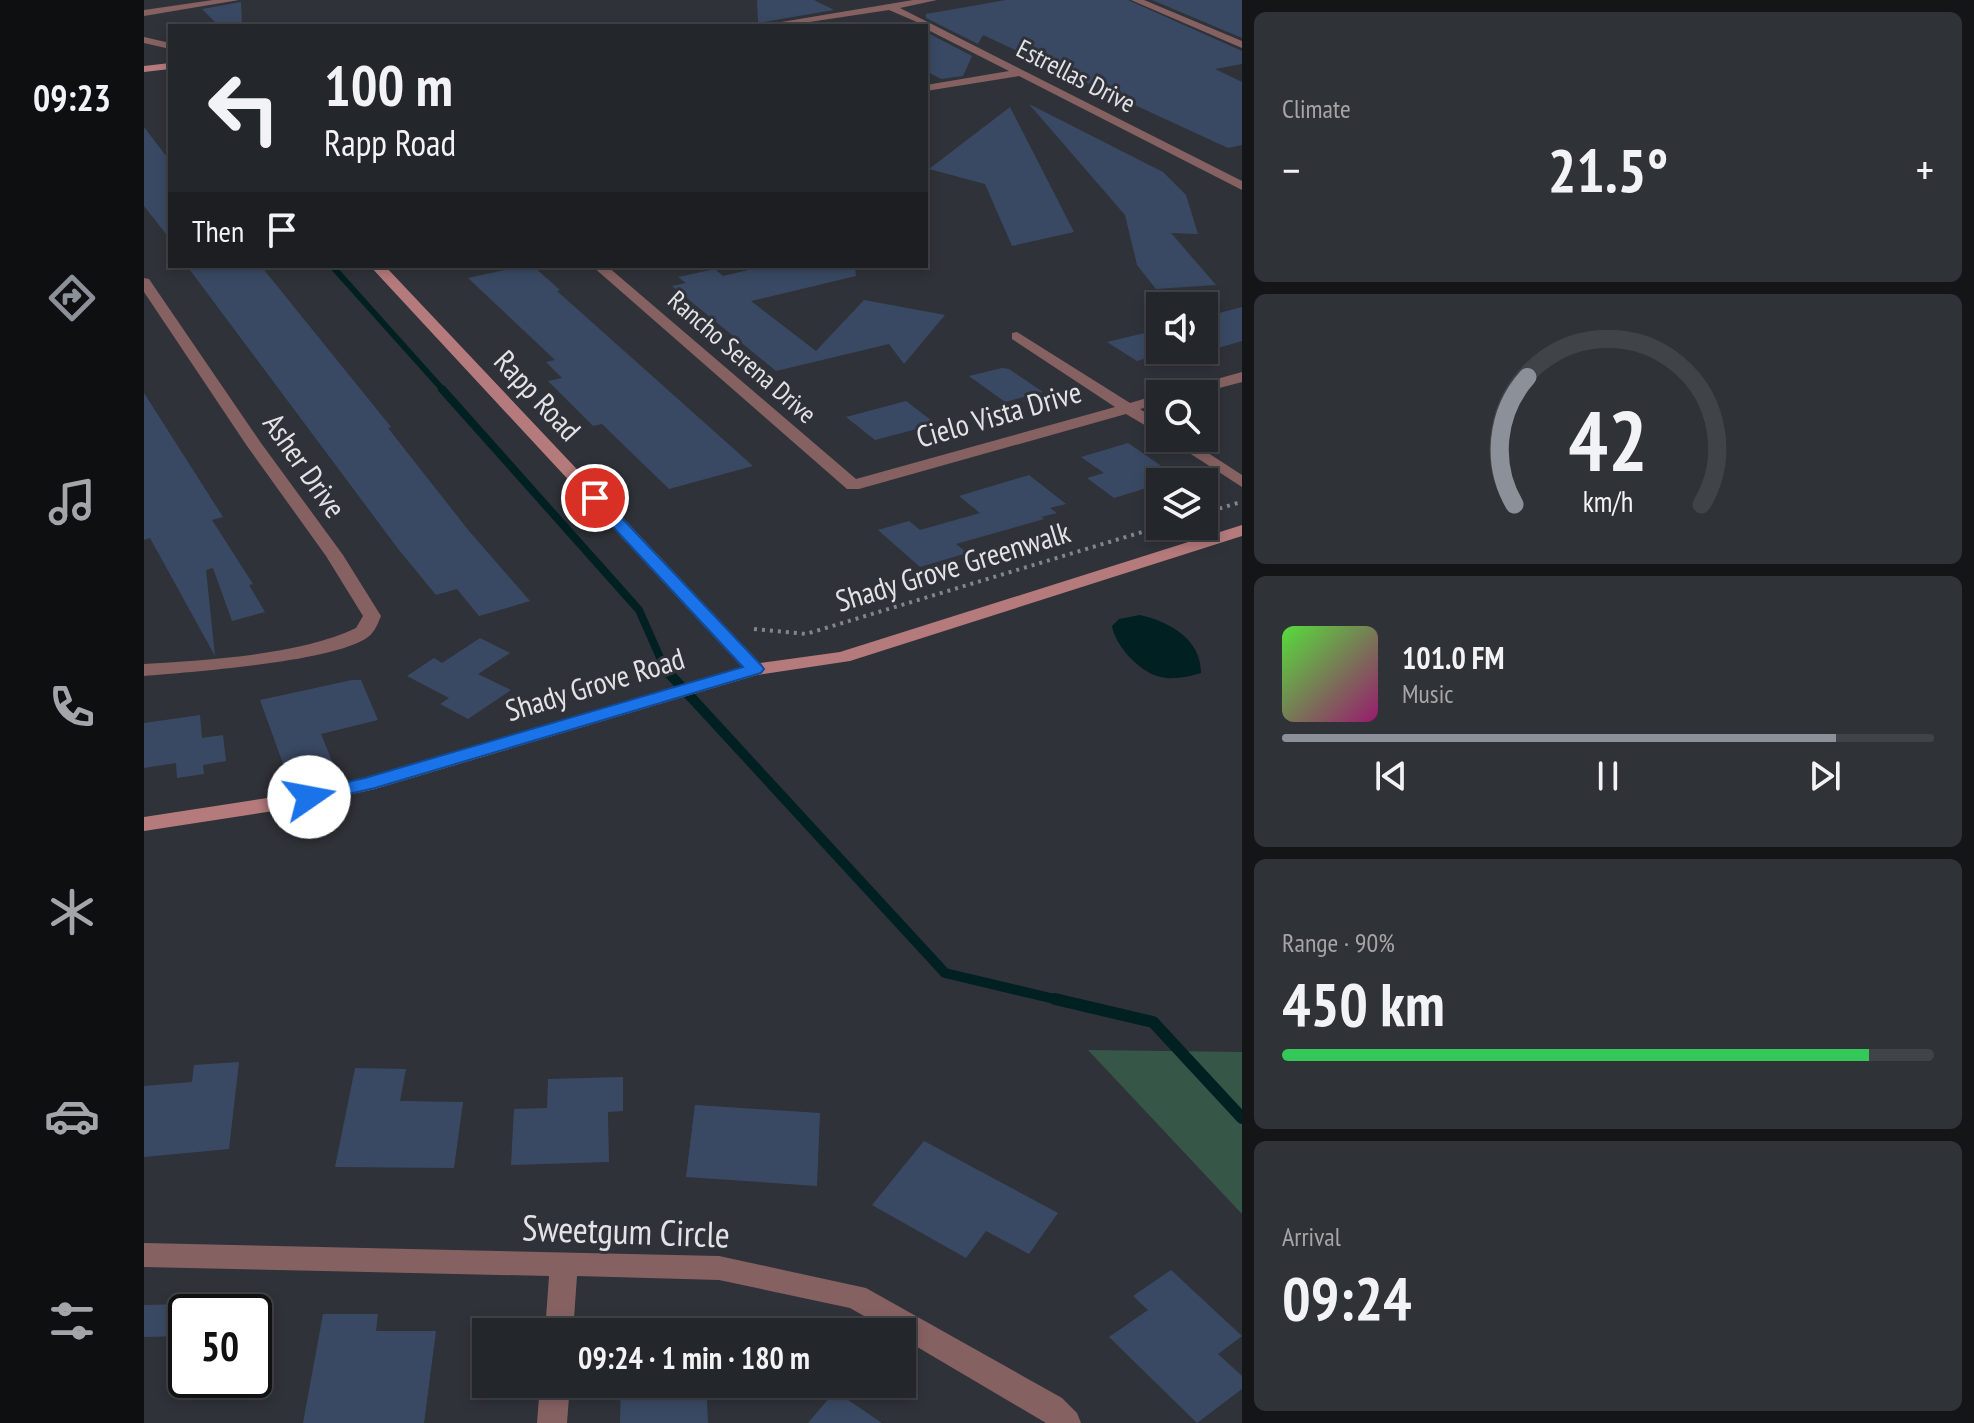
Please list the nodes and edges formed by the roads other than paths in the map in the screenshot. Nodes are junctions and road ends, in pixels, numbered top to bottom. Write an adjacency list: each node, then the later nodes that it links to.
1 (234, 0): 5 (street)
2 (932, 0): 4 (street)
3 (1136, 0): 10 (street)
4 (889, 6): 6 (street); 7 (street, Estrellas Drive)
5 (144, 13)
6 (776, 24)
7 (924, 24)
8 (928, 26): 15 (street, Estrellas Drive)
9 (144, 40): 11 (street)
10 (1242, 45)
11 (166, 46): 12 (street)
12 (168, 64)
13 (168, 66): 14 (main road)
14 (144, 69)
15 (1020, 73): 16 (street); 17 (street, Estrellas Drive)
16 (928, 88)
17 (1242, 186)
18 (379, 268): 31 (main road, Rapp Road)
19 (602, 268): 29 (street, Rancho Serena Drive)
20 (144, 282): 32 (street, Asher Drive)
21 (1017, 336): 25 (street)
22 (1242, 377): 23 (street)
23 (1218, 383)
24 (1146, 403): 25 (street, Cielo Vista Drive)
25 (1127, 408): 26 (street); 29 (street, Cielo Vista Drive)
26 (1146, 420)
27 (1196, 452): 28 (street)
28 (1242, 482)
29 (853, 485)
30 (1242, 530): 31 (main road, Shady Grove Road)
31 (755, 669): 33 (main road, Shady Grove Road)
32 (144, 670)
33 (144, 824)
34 (144, 1255): 35 (street, Sweetgum Circle)
35 (564, 1265): 36 (street); 39 (street, Sweetgum Circle)
36 (560, 1318)
37 (554, 1398): 38 (street)
38 (552, 1423)
39 (1066, 1423)

